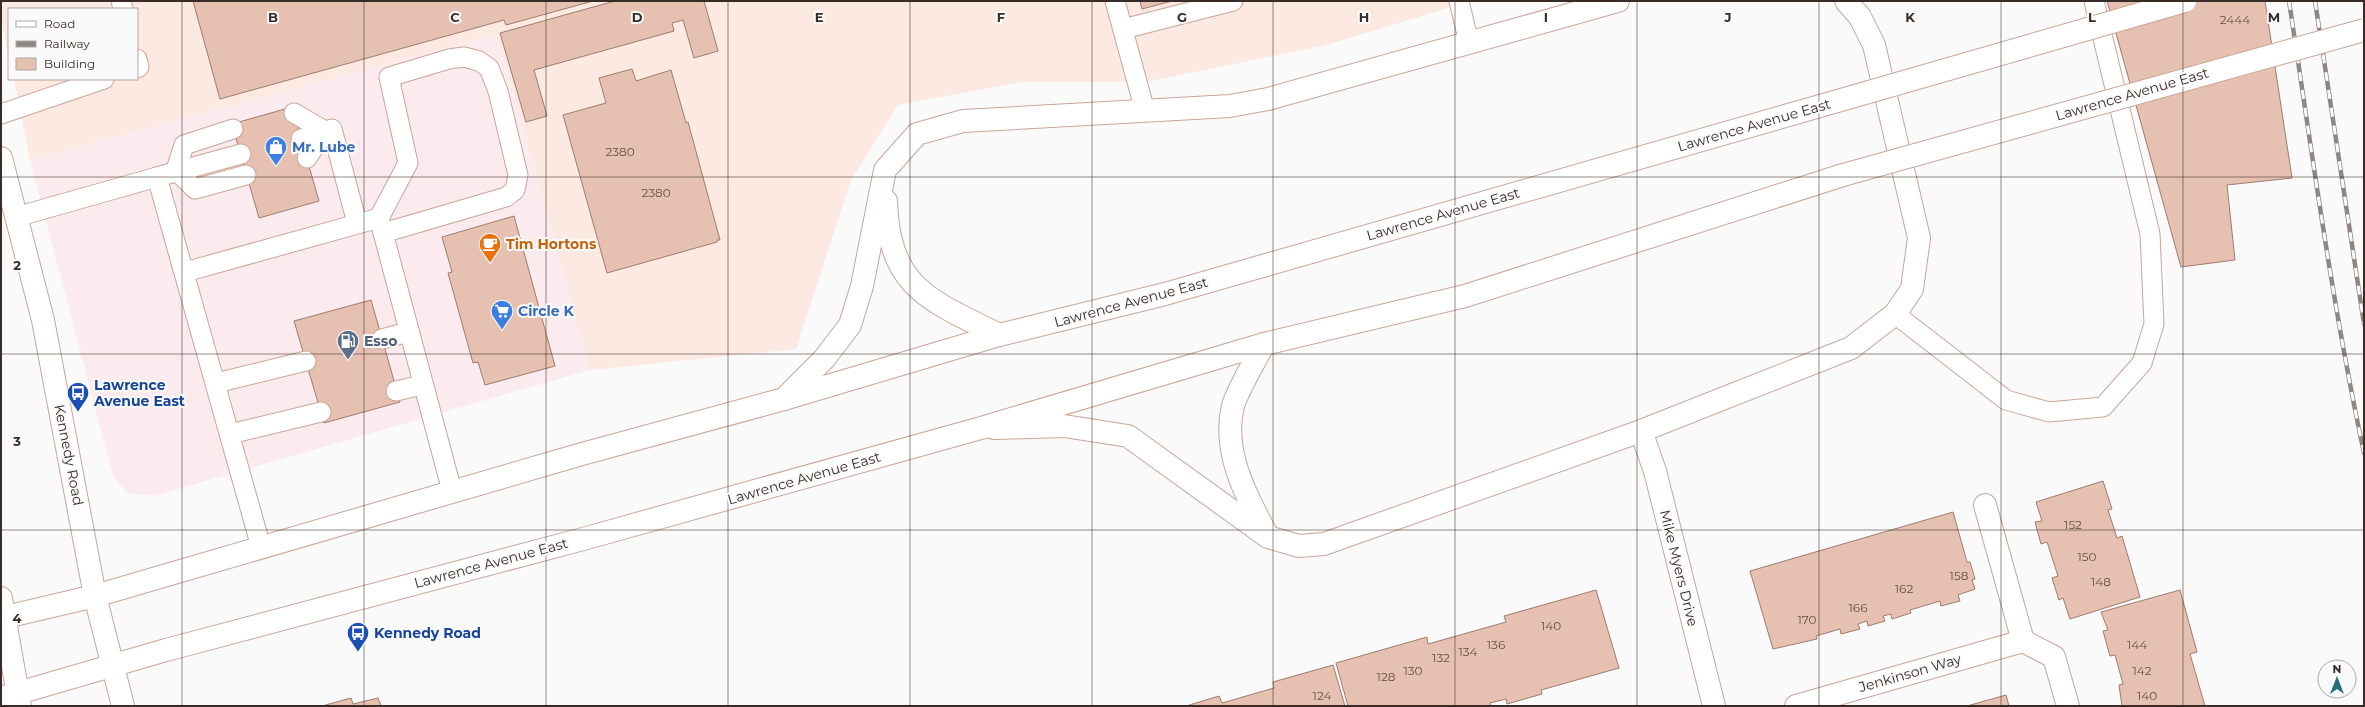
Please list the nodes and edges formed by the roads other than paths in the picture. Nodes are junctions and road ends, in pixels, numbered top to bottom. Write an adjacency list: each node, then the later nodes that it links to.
1 (1115, 1): 8 (lane)
2 (1233, 1): 8 (lane)
3 (1459, 1): 10 (lane)
4 (1618, 1): 10 (main road)
5 (1846, 1): 29 (main road, Lawrence Avenue East)
6 (2094, 1): 29 (lane)
7 (2184, 1): 31 (main road, Lawrence Avenue East, bridge)
8 (1123, 29): 12 (lane)
9 (2364, 30): 33 (main road, Lawrence Avenue East, bridge)
10 (1469, 43): 12 (main road)
11 (101, 80): 14 (lane)
12 (1145, 111): 22 (main road)
13 (294, 113): 16 (lane)
14 (1, 114)
15 (233, 129): 21 (lane)
16 (325, 131): 17 (lane); 20 (lane); 26 (lane)
17 (301, 139)
18 (240, 154): 21 (lane)
19 (1, 158): 25 (main road, Kennedy Road)
20 (306, 158)
21 (176, 170): 23 (lane); 24 (lane)
22 (885, 170): 31 (main road); 38 (main road, Lawrence Avenue East)
23 (246, 175)
24 (157, 177): 25 (lane); 28 (lane)
25 (16, 217): 47 (main road, Kennedy Road)
26 (357, 223): 27 (lane); 28 (lane)
27 (381, 226): 27 (lane); 30 (lane)
28 (185, 272): 35 (lane)
29 (1895, 314): 41 (main road, Lawrence Avenue East)
30 (408, 332): 32 (lane); 36 (lane)
31 (999, 335): 38 (main road, Lawrence Avenue East)
32 (382, 339)
33 (1264, 344): 40 (main road, Lawrence Avenue East); 45 (main road)
34 (306, 361): 35 (lane)
35 (216, 383): 42 (lane)
36 (422, 385): 37 (lane); 43 (lane)
37 (396, 391)
38 (784, 399): 43 (main road, Lawrence Avenue East)
39 (321, 412): 42 (lane)
40 (981, 428): 45 (main road, Lawrence Avenue East); 50 (main road, Lawrence Avenue East)
41 (1641, 431): 45 (main road, Lawrence Avenue East); 53 (main road, Mike Myers Drive)
42 (230, 434): 46 (lane)
43 (452, 491): 46 (main road, Lawrence Avenue East)
44 (1985, 505): 49 (main road)
45 (1268, 537)
46 (261, 547): 47 (main road, Lawrence Avenue East)
47 (95, 596): 48 (main road, Lawrence Avenue East); 50 (main road, Kennedy Road)
48 (2, 611): 51 (main road)
49 (2023, 641): 54 (main road, Jenkinson Way); 55 (main road)
50 (114, 665): 51 (main road, Lawrence Avenue East); 52 (main road, Kennedy Road)
51 (13, 699)
52 (123, 706)
53 (1714, 706)
54 (1796, 706)
55 (2068, 706)

